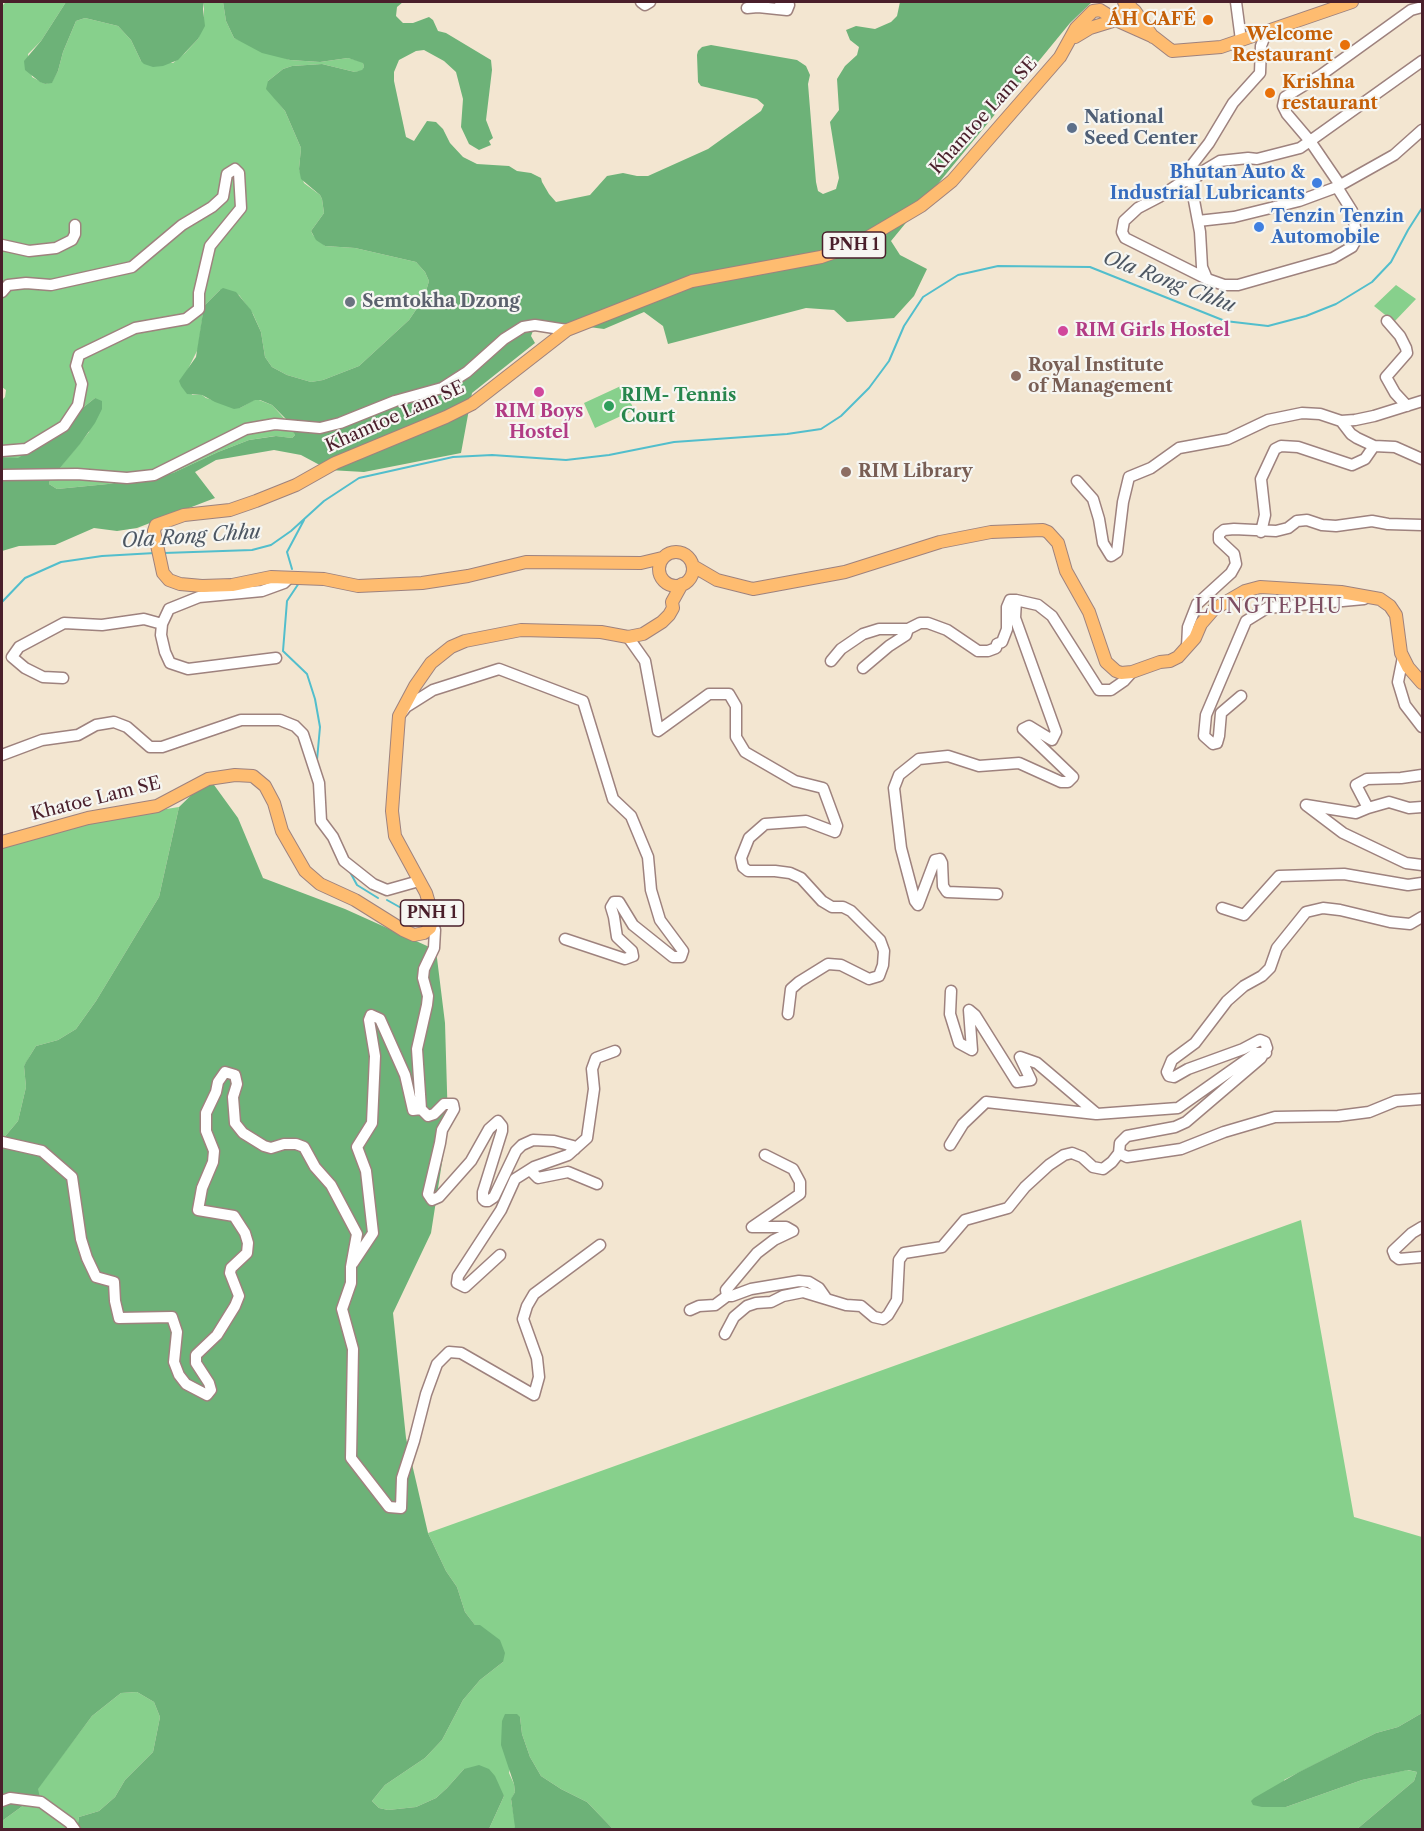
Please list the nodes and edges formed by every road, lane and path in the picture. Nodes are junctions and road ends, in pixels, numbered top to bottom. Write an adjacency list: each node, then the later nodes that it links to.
1 (640, 2): 2 (street)
2 (650, 2)
3 (780, 2): 9 (street)
4 (1236, 2): 14 (street)
5 (1352, 2): 11 (main road)
6 (1127, 3): 10 (main road); 12 (main road)
7 (1104, 6): 10 (main road); 13 (main road, Khamtoe Lam SE / PNH 1)
8 (1422, 7): 17 (street)
9 (747, 8)
10 (1116, 20): 12 (main road); 13 (main road, Khamtoe Lam SE / PNH 1)
11 (1266, 33): 14 (main road); 18 (street)
12 (1154, 38): 14 (main road)
13 (1071, 40): 26 (main road, Khamtoe Lam SE / PNH 1)
14 (1241, 40)
15 (1422, 61): 17 (street)
16 (1422, 130): 19 (street)
17 (1310, 141): 18 (street); 19 (street)
18 (1193, 180): 20 (street); 23 (street)
19 (1337, 187): 20 (street); 23 (street)
20 (1198, 221): 23 (street)
21 (75, 225): 22 (street)
22 (2, 245)
23 (1207, 279)
24 (2, 292): 31 (street)
25 (1387, 321): 28 (street)
26 (567, 330): 33 (street); 41 (main road, Khamtoe Lam SE / PNH 1)
27 (1422, 401): 28 (street)
28 (1407, 406): 29 (street)
29 (1341, 421): 30 (street); 34 (street)
30 (1374, 446): 32 (street); 36 (street)
31 (2, 452)
32 (1422, 459)
33 (2, 475)
34 (1077, 481)
35 (1422, 525): 36 (street)
36 (1261, 532): 49 (street)
37 (662, 558): 38 (main road, Khamtoe Lam SE / PNH 1); 39 (main road); 40 (main road)
38 (641, 563): 39 (main road, Khamtoe Lam SE / PNH 1); 41 (main road, Khamtoe Lam SE / PNH 1)
39 (659, 571): 42 (main road)
40 (688, 576): 42 (main road); 45 (main road, PNH 1); 54 (main road)
41 (289, 578): 46 (street)
42 (668, 584): 45 (main road)
43 (1373, 597): 49 (main road); 50 (main road); 57 (street)
44 (1016, 600): 47 (street); 54 (street); 68 (street)
45 (672, 603): 48 (main road, PNH 1)
46 (162, 624): 51 (street); 55 (street)
47 (908, 629): 52 (street); 53 (street)
48 (628, 636): 58 (main road, PNH 1); 74 (street)
49 (1187, 647): 54 (main road)
50 (1403, 657): 56 (main road); 59 (street)
51 (276, 658)
52 (831, 661)
53 (863, 668)
54 (1132, 672)
55 (63, 678)
56 (1422, 683)
57 (1241, 696)
58 (399, 716): 66 (main road, PNH 1); 72 (street)
59 (1422, 727)
60 (2, 755): 66 (street)
61 (1422, 776): 63 (street)
62 (1422, 807): 63 (street)
63 (1368, 808): 65 (street)
64 (2, 842): 71 (main road, Khatoe Lam SE / PNH 1)
65 (1422, 865)
66 (419, 881): 71 (main road, PNH 1)
67 (1422, 883): 69 (street)
68 (997, 894)
69 (1222, 908)
70 (1422, 917): 76 (street)
71 (433, 923): 78 (street)
72 (565, 939)
73 (951, 992): 79 (street)
74 (788, 1014)
75 (615, 1051): 82 (street)
76 (1266, 1053): 79 (street); 83 (street)
77 (1422, 1099): 83 (street)
78 (421, 1109): 82 (street); 91 (street)
79 (1096, 1114): 81 (street)
80 (2, 1142): 91 (street)
81 (950, 1145)
82 (575, 1149): 85 (street)
83 (1119, 1153): 93 (street)
84 (765, 1155): 92 (street)
85 (534, 1167): 86 (street); 89 (street)
86 (597, 1184)
87 (1422, 1227): 90 (street)
88 (600, 1245): 91 (street)
89 (500, 1255)
90 (1422, 1257)
91 (351, 1268)
92 (727, 1296): 93 (street); 94 (street)
93 (826, 1298): 95 (street)
94 (690, 1310)
95 (725, 1334)
96 (2, 1801): 97 (street)
97 (75, 1830)

